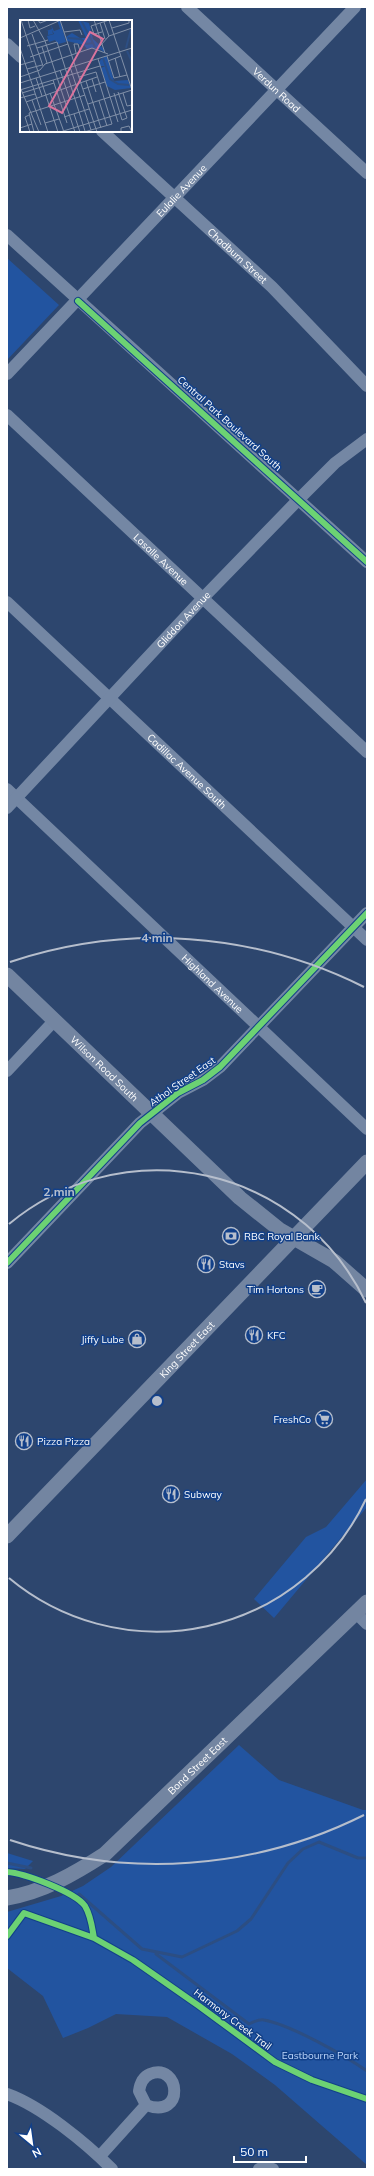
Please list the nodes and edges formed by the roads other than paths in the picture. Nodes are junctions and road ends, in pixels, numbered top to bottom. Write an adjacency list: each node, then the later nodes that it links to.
1 (187, 7): 5 (street, Verdun Road)
2 (355, 7): 5 (street, Eulalie Avenue)
3 (7, 44): 4 (street)
4 (20, 55)
5 (276, 90): 7 (street, Verdun Road); 8 (street, Eulalie Avenue)
6 (103, 132): 8 (street, Chadburn Street)
7 (367, 173)
8 (175, 198): 10 (street, Eulalie Avenue); 12 (street, Chadburn Street)
9 (7, 235): 10 (street, Central Park Boulevard South)
10 (78, 301): 11 (street, Eulalie Avenue); 15 (street, Central Park Boulevard South)
11 (7, 374)
12 (367, 386)
13 (7, 415): 17 (street, Lasalle Avenue)
14 (367, 439): 15 (street, Gliddon Avenue)
15 (299, 499): 16 (street, Central Park Boulevard South); 17 (street, Gliddon Avenue)
16 (367, 562)
17 (203, 598): 19 (street, Gliddon Avenue); 20 (street, Lasalle Avenue)
18 (7, 602): 19 (street, Cadillac Avenue South)
19 (109, 698): 22 (street, Gliddon Avenue); 25 (street, Cadillac Avenue South)
20 (367, 752)
21 (7, 789): 22 (street, Highland Avenue)
22 (16, 798): 23 (street, Gliddon Avenue); 29 (street, Highland Avenue)
23 (7, 808)
24 (367, 913): 25 (street, Athol Street East)
25 (354, 928): 26 (street, Cadillac Avenue South); 29 (street, Athol Street East)
26 (367, 940)
27 (7, 975): 28 (main road, Wilson Road South)
28 (55, 1020): 30 (street); 31 (main road, Wilson Road South)
29 (259, 1027): 31 (street, Athol Street East); 32 (street, Highland Avenue)
30 (7, 1071)
31 (152, 1114): 34 (main road, Wilson Road South); 35 (street, Athol Street East)
32 (367, 1129)
33 (367, 1162): 34 (main road, King Street East)
34 (294, 1238): 36 (main road, Wilson Road South); 37 (main road, King Street East)
35 (7, 1263)
36 (367, 1290)
37 (7, 1536)
38 (367, 1602): 39 (main road, Bond Street East)
39 (356, 1614): 40 (street); 41 (main road, Bond Street East)
40 (367, 1624)
41 (7, 1898)
42 (7, 2094): 44 (street)
43 (146, 2105): 44 (street)
44 (100, 2156): 45 (street)
45 (112, 2169)

